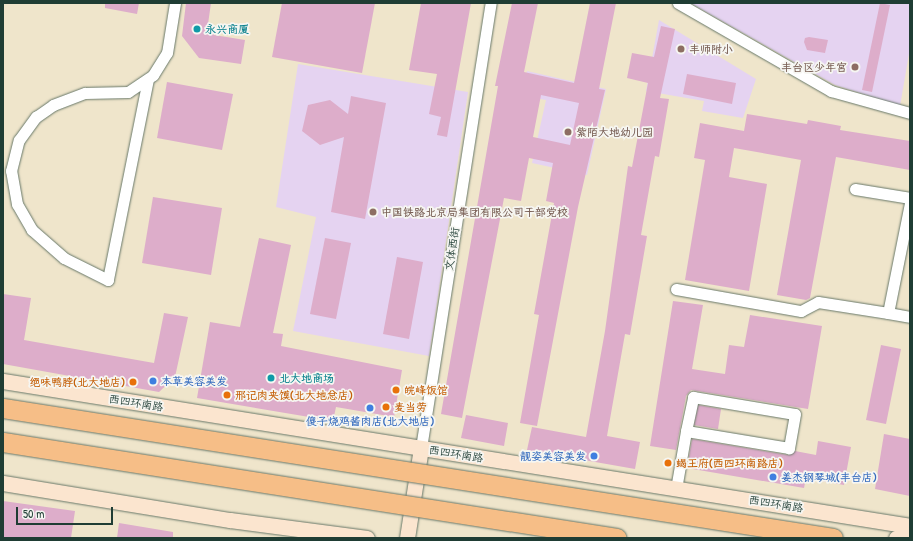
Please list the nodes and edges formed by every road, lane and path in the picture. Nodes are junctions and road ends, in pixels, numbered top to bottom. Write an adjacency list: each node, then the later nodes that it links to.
1 (175, 3): 4 (street)
2 (491, 3): 17 (street, 文体西街)
3 (678, 3): 5 (street)
4 (148, 79): 4 (street)
5 (910, 113)
6 (855, 189): 7 (street)
7 (910, 198)
8 (910, 203): 9 (street)
9 (907, 236): 11 (street)
10 (676, 289): 11 (street)
11 (888, 314): 12 (street)
12 (910, 318)
13 (3, 381): 17 (main road, 西四环南路)
14 (3, 408): 18 (main road); 27 (highway, bridge)
15 (686, 431): 15 (street); 20 (street)
16 (3, 442): 21 (main road); 26 (highway, bridge)
17 (421, 448): 18 (main road); 20 (main road, 西四环南路)
18 (417, 473): 21 (main road); 27 (main road)
19 (3, 483): 24 (main road)
20 (676, 488): 22 (main road, 西四环南路)
21 (412, 506): 25 (main road); 26 (main road)
22 (910, 526)
23 (910, 534): 28 (main road)
24 (367, 538)
25 (407, 538)
26 (617, 538)
27 (834, 538)
28 (896, 538)

